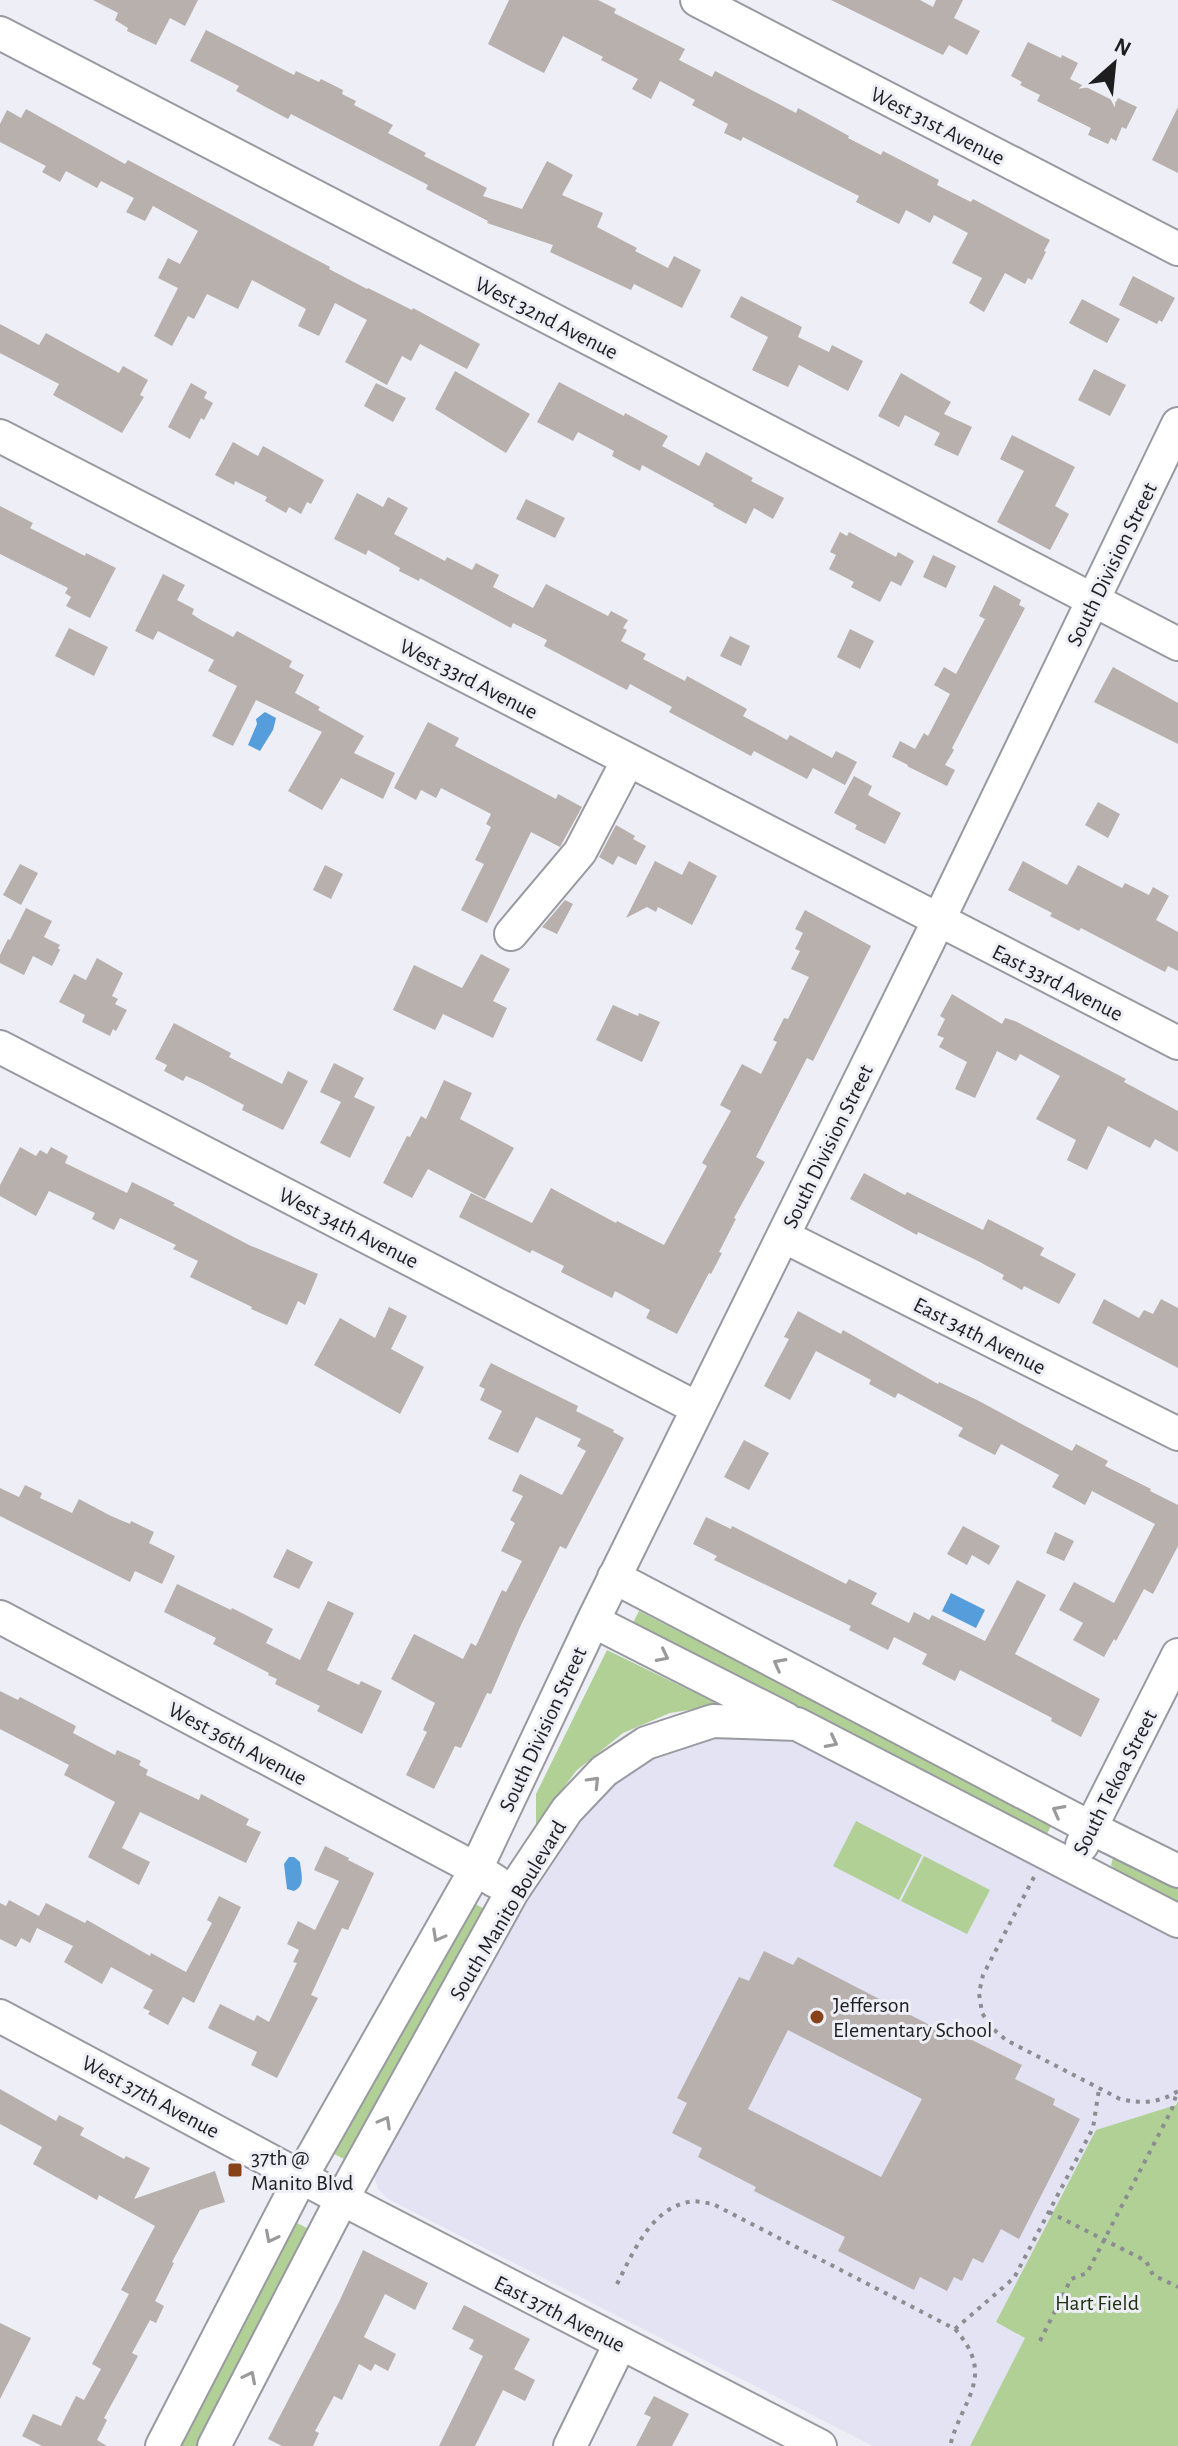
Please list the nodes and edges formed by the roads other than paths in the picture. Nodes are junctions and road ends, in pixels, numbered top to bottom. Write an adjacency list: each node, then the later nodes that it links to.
1 (697, 0): 3 (street, West 31st Avenue)
2 (0, 33): 6 (street, West 32nd Avenue)
3 (1178, 249)
4 (1178, 424): 6 (street, South Division Street)
5 (0, 436): 8 (street, West 33rd Avenue)
6 (1093, 601): 7 (street, West 32nd Avenue); 9 (street, South Division Street)
7 (1178, 644)
8 (628, 760): 9 (street, West 33rd Avenue); 10 (street)
9 (938, 921): 11 (street, East 33rd Avenue); 13 (street, South Division Street)
10 (511, 934)
11 (1178, 1043)
12 (0, 1047): 14 (street, West 34th Avenue)
13 (783, 1236): 14 (street, South Division Street); 15 (street, East 34th Avenue)
14 (697, 1408): 16 (street, South Division Street)
15 (1178, 1434)
16 (614, 1577): 18 (street, South Division Street); 21 (street, one-way to 16)
17 (0, 1617): 23 (street, West 36th Avenue)
18 (593, 1621): 20 (street, one-way to 20); 23 (street, South Division Street)
19 (1178, 1655): 21 (street, South Tekoa Street)
20 (797, 1724): 22 (street, South Manito Boulevard, one-way to 22); 25 (street, South Manito Boulevard, one-way to 20)
21 (1091, 1828): 22 (street, South Tekoa Street); 24 (street)
22 (1072, 1866): 26 (street, South Manito Boulevard)
23 (476, 1869): 25 (street, West 36th Avenue); 28 (street, South Manito Boulevard, one-way to 28)
24 (1178, 1871)
25 (512, 1892): 29 (street, South Manito Boulevard, one-way to 25)
26 (1178, 1921)
27 (0, 2016): 28 (street, West 37th Avenue)
28 (301, 2177): 29 (street, East 37th Avenue); 31 (street, South Manito Boulevard, one-way to 31)
29 (342, 2199): 30 (street, East 37th Avenue); 32 (street, South Manito Boulevard, one-way to 29)
30 (620, 2344): 33 (street); 34 (street, East 37th Avenue)
31 (162, 2446)
32 (214, 2446)
33 (570, 2446)
34 (820, 2446)

